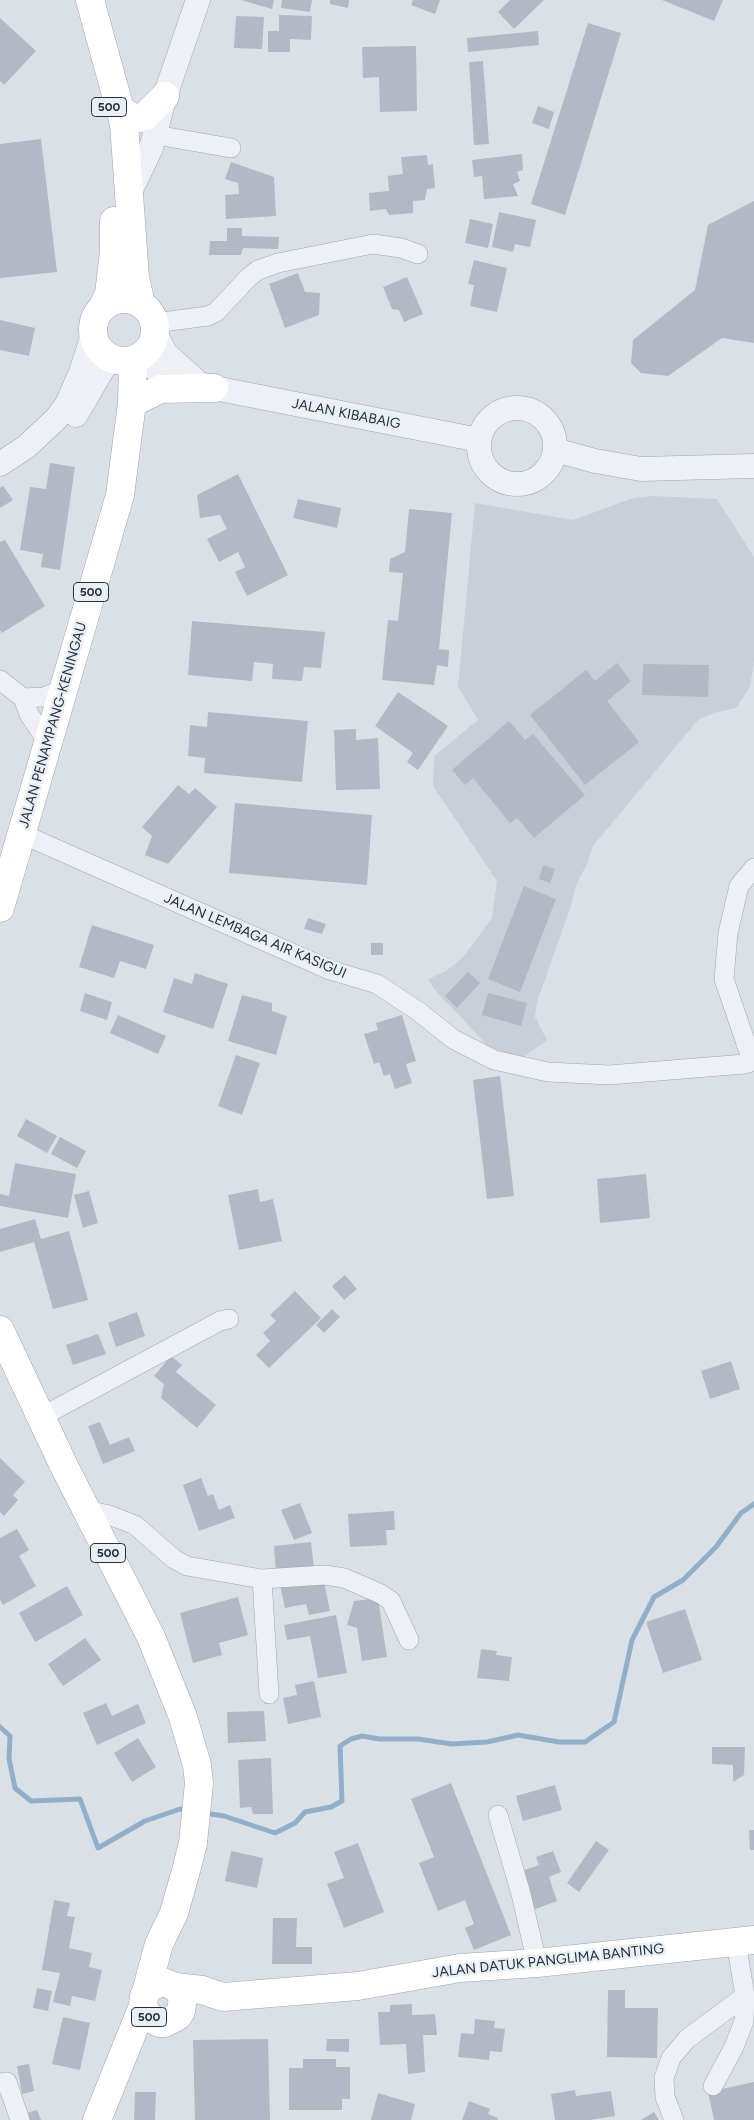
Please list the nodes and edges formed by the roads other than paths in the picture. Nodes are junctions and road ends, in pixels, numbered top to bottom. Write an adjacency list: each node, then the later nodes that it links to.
1 (90, 0): 3 (main road, 500)
2 (198, 0): 4 (street)
3 (100, 33): 5 (main road, 500); 8 (main road, 500)
4 (164, 96): 5 (main road); 6 (street); 8 (street)
5 (121, 110): 8 (main road, 500)
6 (156, 135): 7 (street); 8 (street)
7 (231, 148)
8 (122, 179): 10 (main road, 500); 11 (main road, 500)
9 (418, 254): 11 (street)
10 (102, 308): 11 (main road); 12 (main road, 500)
11 (150, 320): 12 (main road); 13 (street, JALAN KIBABAIG)
12 (112, 364): 13 (street, JALAN KIBABAIG); 14 (main road, JALAN PENAMPANG-KENINGAU / 500); 17 (main road, JALAN PENAMPANG-KENINGAU / 500); 18 (street)
13 (214, 388): 14 (main road); 15 (street, JALAN KIBABAIG)
14 (132, 403): 17 (main road, JALAN PENAMPANG-KENINGAU / 500)
15 (480, 440): 16 (street); 16 (street)
16 (555, 450): 19 (street)
17 (127, 454): 21 (main road, JALAN PENAMPANG-KENINGAU / 500)
18 (0, 464)
19 (754, 466)
20 (0, 680): 22 (street)
21 (63, 688): 22 (street); 23 (main road, JALAN PENAMPANG-KENINGAU / 500)
22 (23, 698): 23 (street)
23 (48, 743): 24 (main road, JALAN PENAMPANG-KENINGAU / 500)
24 (22, 834): 26 (main road, JALAN PENAMPANG-KENINGAU / 500); 27 (street, JALAN LEMBAGA AIR KASIGUI)
25 (754, 868): 27 (street)
26 (0, 908)
27 (750, 1062)
28 (229, 1319): 30 (street)
29 (0, 1330): 30 (main road, 500)
30 (41, 1417): 31 (main road, 500)
31 (87, 1510): 32 (street); 39 (main road, 500)
32 (262, 1579): 33 (street); 34 (street)
33 (409, 1640)
34 (269, 1694)
35 (498, 1815): 37 (street)
36 (745, 1941): 37 (main road, JALAN DATUK PANGLIMA BANTING); 38 (street)
37 (537, 1963): 40 (main road, JALAN DATUK PANGLIMA BANTING)
38 (747, 1988): 44 (street); 47 (street)
39 (159, 1992): 40 (main road, JALAN DATUK PANGLIMA BANTING); 41 (main road, 500); 41 (main road, 500); 42 (main road, 500)
40 (223, 1997): 41 (main road, JALAN DATUK PANGLIMA BANTING)
41 (171, 2019): 42 (main road, 500)
42 (115, 2074): 46 (main road, 500)
43 (0, 2083): 45 (street)
44 (713, 2086)
45 (20, 2120)
46 (97, 2120)
47 (674, 2120)

